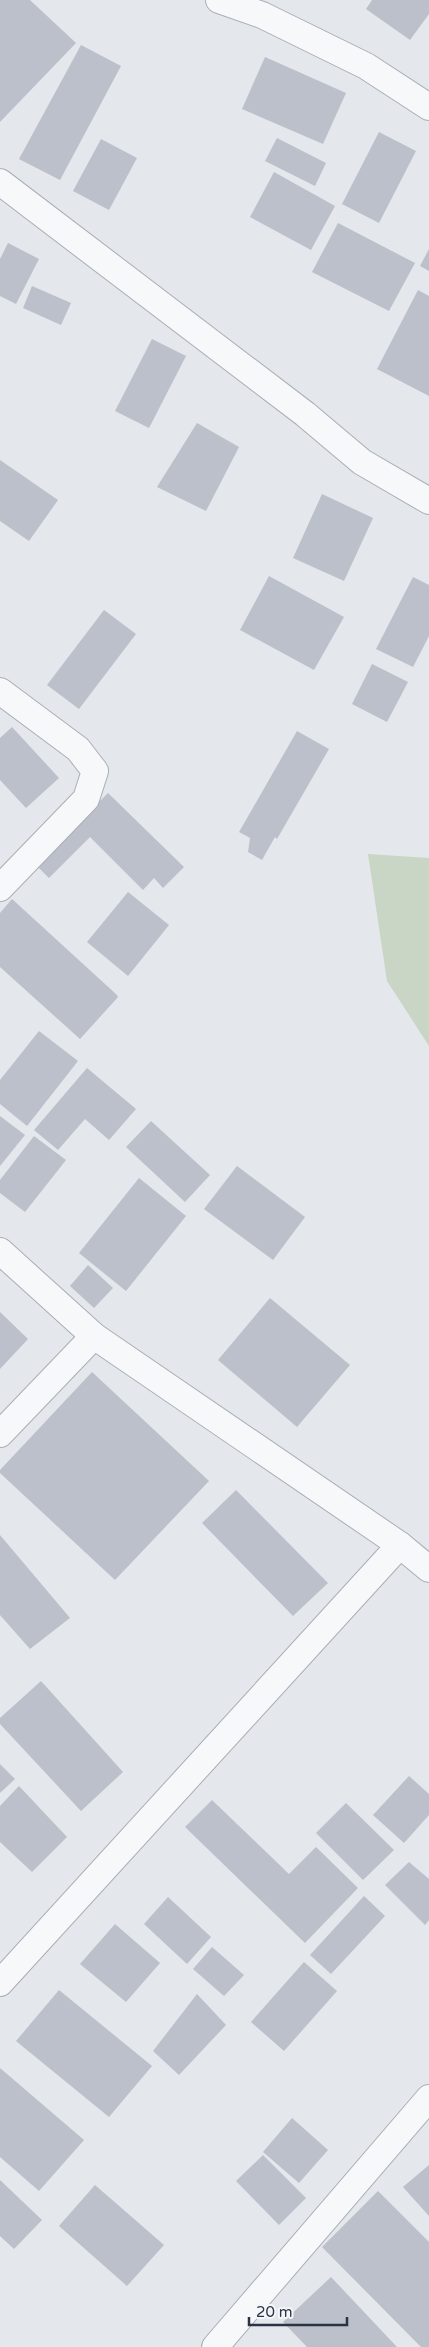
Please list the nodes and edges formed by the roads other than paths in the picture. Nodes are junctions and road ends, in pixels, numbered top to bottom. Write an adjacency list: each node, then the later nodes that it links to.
1 (219, 0): 2 (street)
2 (429, 107)
3 (0, 182): 4 (street)
4 (429, 501)
5 (0, 691): 6 (street)
6 (0, 888)
7 (0, 1251): 8 (street)
8 (94, 1336): 9 (street); 10 (street)
9 (0, 1434)
10 (400, 1545): 11 (street); 12 (street)
11 (429, 1569)
12 (0, 1983)
13 (429, 2098): 14 (street)
14 (215, 2347)

